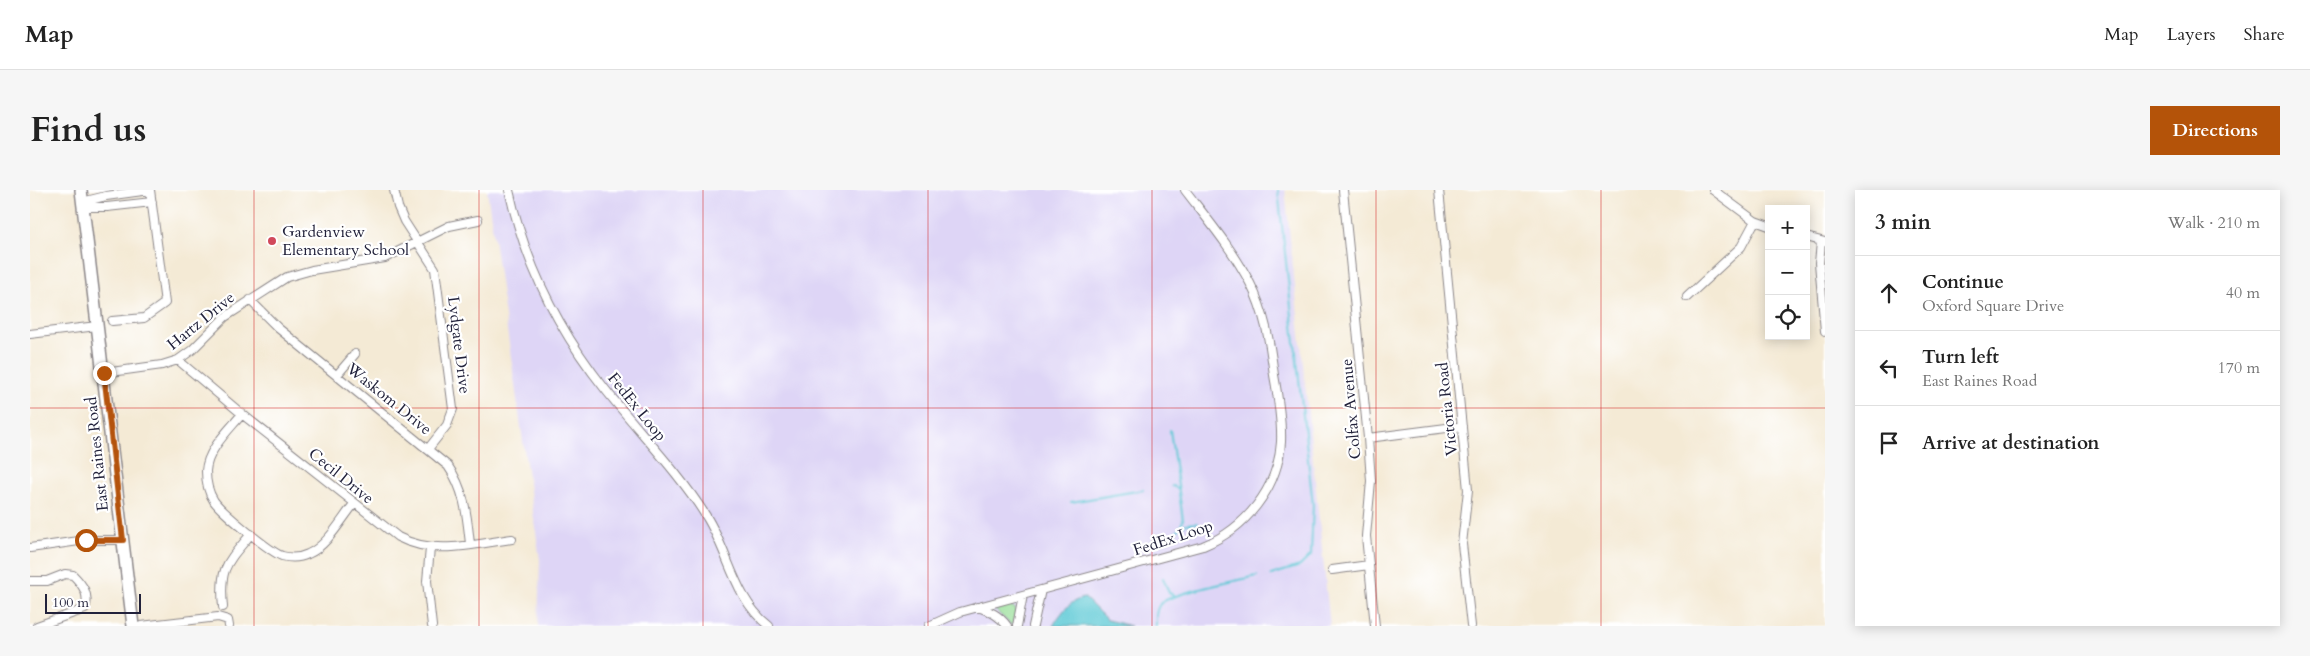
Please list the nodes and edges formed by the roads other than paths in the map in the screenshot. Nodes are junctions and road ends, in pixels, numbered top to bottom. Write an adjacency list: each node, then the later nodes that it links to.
1 (81, 190): 10 (main road, East Raines Road)
2 (150, 190): 9 (street); 10 (street)
3 (394, 190): 16 (street, Lydgate Drive)
4 (509, 190): 51 (street, FedEx Loop)
5 (1185, 190): 41 (street, FedEx Loop)
6 (1343, 190): 29 (street, Colfax Avenue)
7 (1439, 190): 28 (street, Victoria Road)
8 (1713, 190): 12 (street)
9 (152, 202): 10 (street); 19 (street)
10 (82, 204): 20 (main road, East Raines Road)
11 (478, 220): 16 (street, Hartz Drive)
12 (1755, 221): 13 (street); 17 (street)
13 (1765, 225)
14 (1810, 238): 15 (street)
15 (1823, 242): 21 (street)
16 (417, 243): 18 (street, Hartz Drive); 30 (street, Lydgate Drive)
17 (1686, 297)
18 (250, 300): 24 (street, Hartz Drive); 26 (street, Waskom Drive)
19 (112, 321)
20 (97, 326): 22 (street); 25 (main road, East Raines Road)
21 (1825, 331)
22 (30, 334)
23 (355, 354): 26 (street)
24 (178, 360): 25 (street, Hartz Drive); 27 (street, Cecil Drive)
25 (104, 373): 34 (main road, East Raines Road)
26 (337, 376): 30 (street, Waskom Drive)
27 (242, 414): 31 (street, Cecil Drive); 32 (street)
28 (1462, 426): 29 (street); 57 (street, Victoria Road)
29 (1368, 438): 38 (street, Colfax Avenue)
30 (428, 449): 35 (street, Waskom Drive)
31 (354, 504): 32 (street); 37 (street, Cecil Drive)
32 (251, 534): 43 (street)
33 (512, 539): 35 (street, Cecil Drive)
34 (123, 540): 36 (street); 47 (main road, East Raines Road)
35 (470, 544): 37 (street, Cecil Drive)
36 (30, 548)
37 (430, 548): 50 (street)
38 (1369, 565): 39 (street); 56 (street, Colfax Avenue)
39 (1332, 570)
40 (30, 581): 46 (street)
41 (1041, 590): 42 (street, FedEx Loop); 55 (street)
42 (1022, 595): 44 (street, FedEx Loop); 54 (street)
43 (223, 607)
44 (977, 607): 52 (street, FedEx Loop); 53 (street)
45 (181, 623): 48 (street); 49 (street)
46 (37, 626)
47 (133, 626)
48 (141, 626)
49 (229, 626)
50 (432, 626)
51 (769, 626)
52 (929, 626)
53 (1007, 626)
54 (1017, 626)
55 (1034, 626)
56 (1375, 626)
57 (1471, 626)

